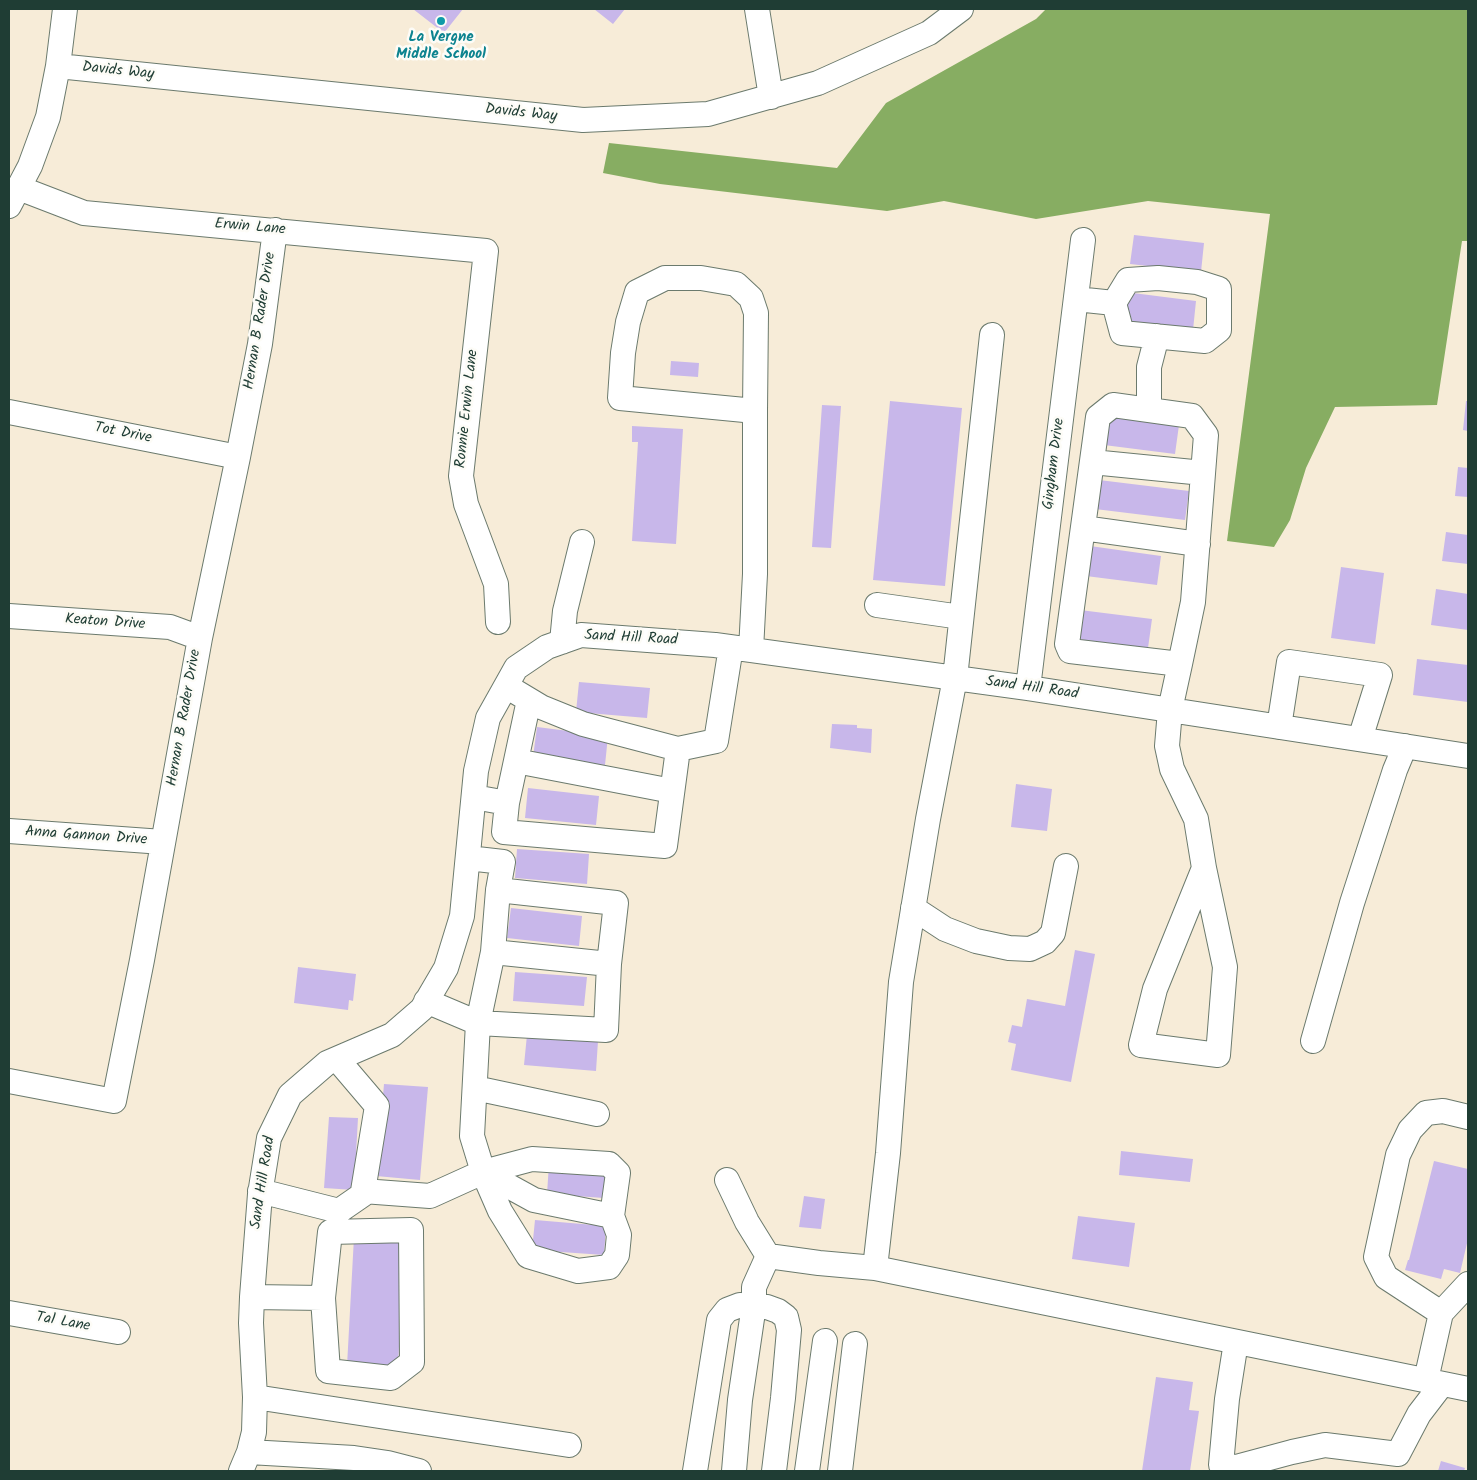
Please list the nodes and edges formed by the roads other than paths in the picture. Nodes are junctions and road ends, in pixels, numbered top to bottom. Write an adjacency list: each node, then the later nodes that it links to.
1 (65, 9): 4 (street)
2 (757, 9): 5 (street)
3 (961, 9): 5 (street, Davids Way)
4 (58, 66): 5 (street, Davids Way); 6 (street)
5 (771, 97)
6 (14, 197): 7 (street, Erwin Lane)
7 (275, 230): 9 (street, Erwin Lane); 19 (street, Hernan B Rader Drive)
8 (1083, 240): 10 (street, Gingham Drive)
9 (486, 251): 30 (street, Ronnie Erwin Lane)
10 (1076, 299): 11 (street); 17 (street, Gingham Drive)
11 (1114, 303): 13 (street); 13 (street)
12 (992, 335): 29 (street)
13 (1157, 336): 14 (street)
14 (1149, 410): 18 (street); 21 (street)
15 (755, 411): 15 (street); 35 (street)
16 (9, 412): 19 (street, Tot Drive)
17 (1060, 422): 18 (street); 25 (street, Gingham Drive)
18 (1097, 426): 20 (street)
19 (238, 457): 33 (street, Hernan B Rader Drive)
20 (1092, 462): 21 (street); 22 (street)
21 (1203, 473): 24 (street)
22 (1083, 528): 24 (street); 26 (street)
23 (582, 542): 34 (street)
24 (1198, 544): 36 (street)
25 (1044, 554): 26 (street); 31 (street, Gingham Drive)
26 (1078, 561): 32 (street)
27 (877, 605): 29 (street)
28 (9, 616): 33 (street, Keaton Drive)
29 (961, 617): 37 (street)
30 (498, 622)
31 (1036, 623): 32 (street); 39 (street, Gingham Drive)
32 (1069, 627): 36 (street)
33 (200, 638): 52 (street, Hernan B Rader Drive)
34 (562, 642): 35 (street, Sand Hill Road); 38 (street, Sand Hill Road)
35 (741, 648): 37 (street, Sand Hill Road); 45 (street)
36 (1180, 664): 41 (street)
37 (955, 678): 39 (street, Sand Hill Road); 57 (street)
38 (506, 686): 40 (street); 49 (street, Sand Hill Road)
39 (1028, 688): 41 (street, Sand Hill Road)
40 (529, 700): 45 (street); 47 (street)
41 (1170, 710): 42 (street, Sand Hill Road); 55 (street)
42 (1279, 727): 43 (street, Sand Hill Road); 43 (street)
43 (1360, 739): 44 (street, Sand Hill Road)
44 (1405, 746): 46 (street, Sand Hill Road); 64 (street)
45 (678, 749): 48 (street)
46 (1468, 756)
47 (516, 761): 48 (street); 50 (street)
48 (672, 791): 50 (street)
49 (474, 797): 50 (street); 53 (street, Sand Hill Road)
50 (507, 803)
51 (9, 831): 52 (street, Anna Gannon Drive)
52 (163, 842): 66 (street, Hernan B Rader Drive)
53 (468, 858): 56 (street); 58 (street, Sand Hill Road)
54 (1066, 866): 57 (street)
55 (1204, 868): 55 (street)
56 (498, 890): 59 (street); 61 (street)
57 (913, 908): 76 (street)
58 (462, 916): 59 (street); 62 (street, Sand Hill Road)
59 (496, 917): 60 (street)
60 (493, 952): 61 (street); 63 (street)
61 (609, 964): 63 (street)
62 (426, 1001): 63 (street); 65 (street, Sand Hill Road)
63 (478, 1023): 67 (street)
64 (1313, 1041)
65 (337, 1059): 72 (street, Sand Hill Road); 73 (street)
66 (9, 1081)
67 (474, 1088): 68 (street); 70 (street)
68 (597, 1114)
69 (1468, 1117): 82 (street)
70 (483, 1172): 73 (street); 74 (street); 74 (street); 74 (street)
71 (727, 1180): 75 (street)
72 (260, 1191): 73 (street); 78 (street, Sand Hill Road)
73 (368, 1191)
74 (612, 1216)
75 (768, 1256): 76 (street); 80 (street)
76 (875, 1268): 85 (street)
77 (1468, 1284): 82 (street)
78 (252, 1297): 79 (street); 89 (street, Sand Hill Road)
79 (324, 1298): 79 (street)
80 (754, 1305): 94 (street); 95 (street); 96 (street)
81 (9, 1313): 83 (street, Tal Lane)
82 (1441, 1313): 87 (street)
83 (118, 1332)
84 (825, 1341): 97 (street)
85 (1236, 1342): 87 (street); 92 (street)
86 (855, 1344): 98 (street)
87 (1434, 1382): 88 (street); 92 (street)
88 (1468, 1389)
89 (255, 1397): 90 (street); 91 (street, Sand Hill Road)
90 (569, 1445)
91 (245, 1462): 93 (street)
92 (1395, 1462)
93 (418, 1471)
94 (695, 1471)
95 (734, 1471)
96 (774, 1471)
97 (807, 1471)
98 (840, 1471)

